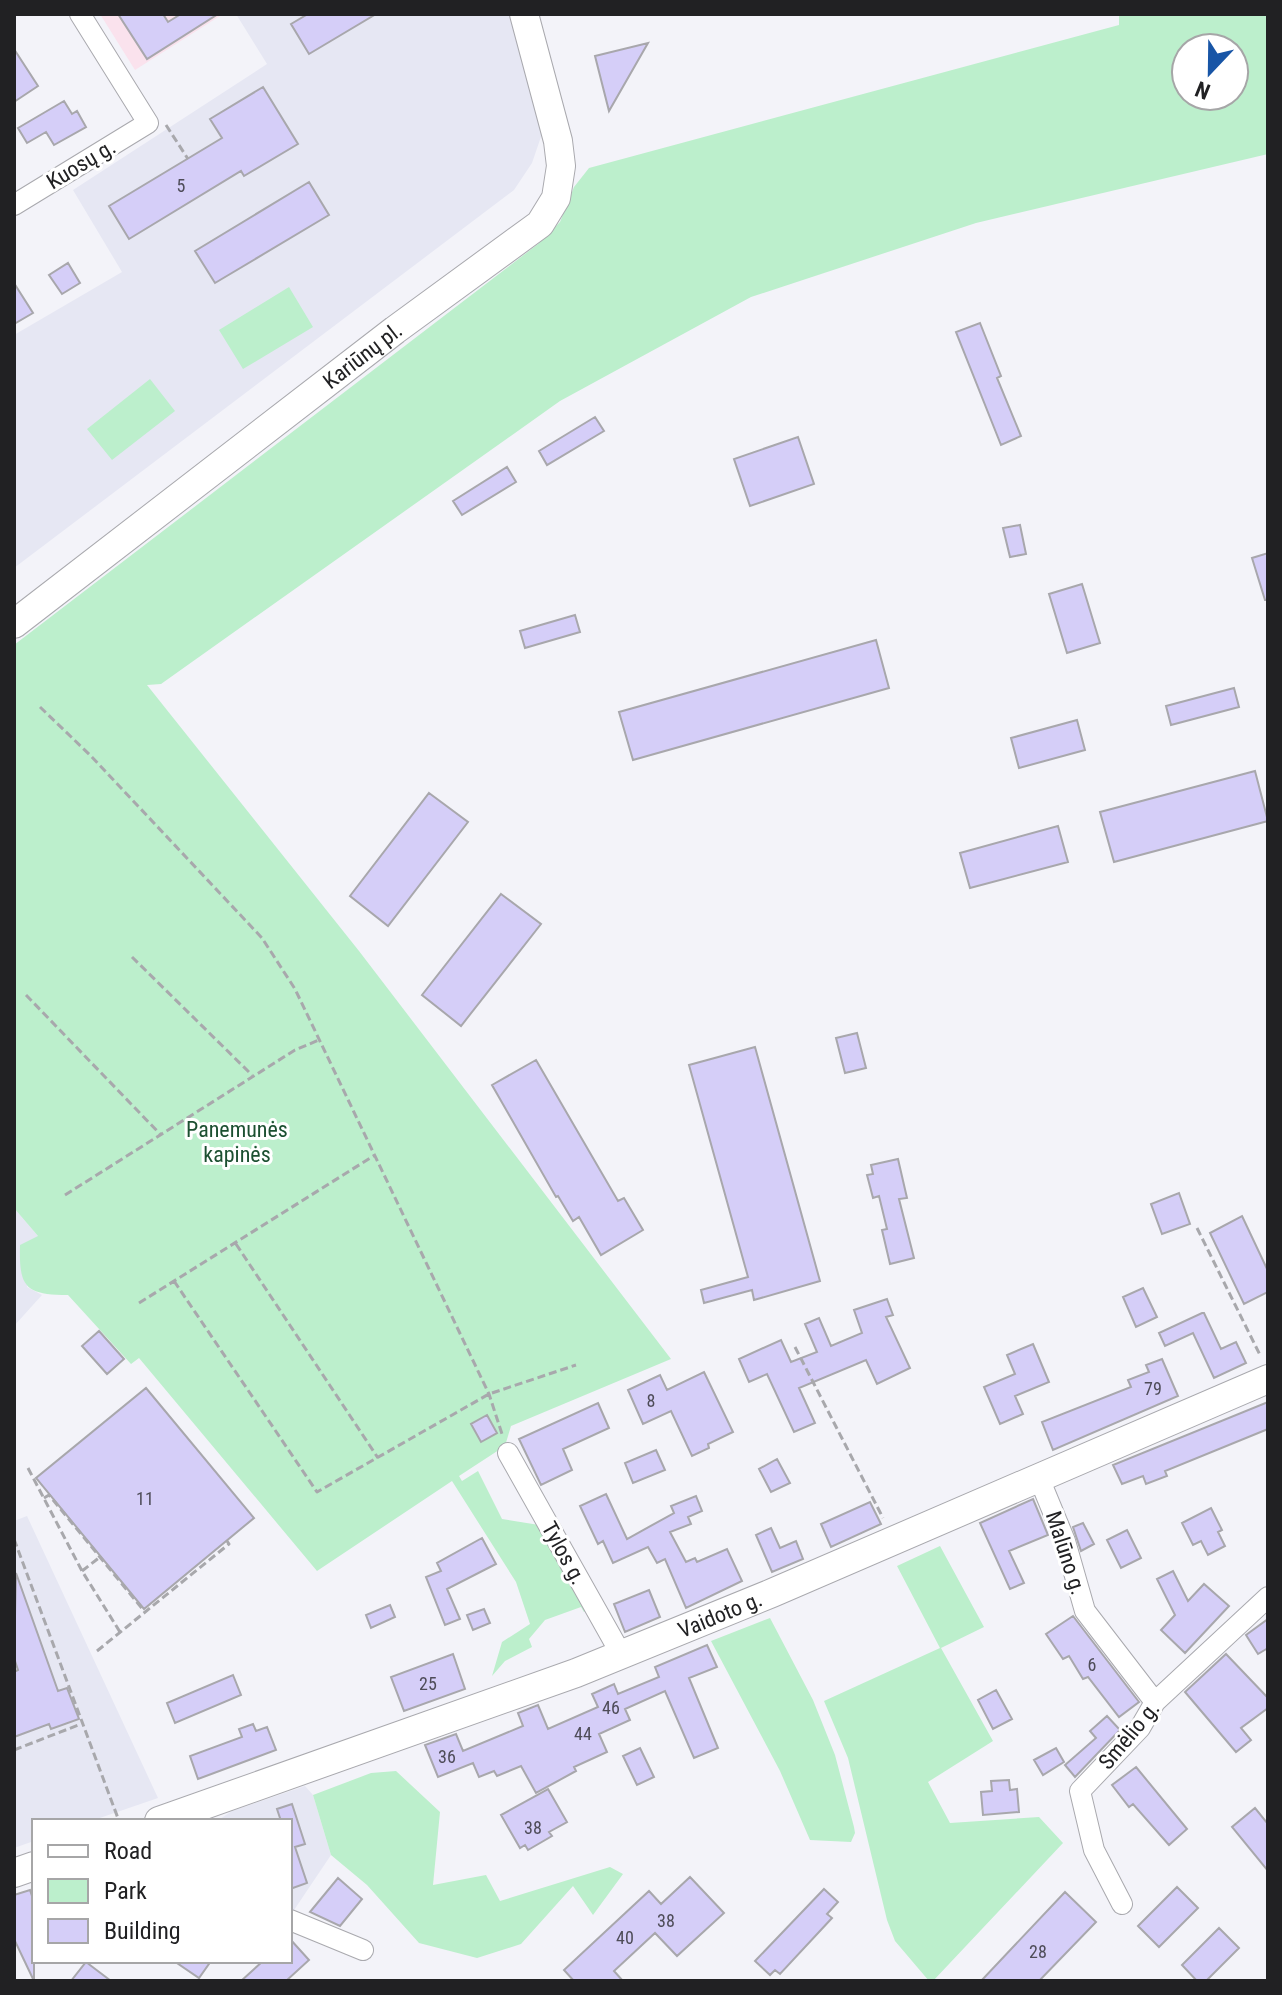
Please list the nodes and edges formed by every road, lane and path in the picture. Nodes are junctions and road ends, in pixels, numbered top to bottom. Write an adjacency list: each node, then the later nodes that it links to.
1 (80, 14): 3 (street)
2 (524, 14): 6 (main road, Kariūnų pl.)
3 (154, 119): 4 (path); 5 (street, Kuosų g.)
4 (188, 159)
5 (14, 205)
6 (14, 624)
7 (40, 707): 10 (path)
8 (132, 957): 11 (path)
9 (26, 995): 12 (path)
10 (319, 1040): 11 (path); 13 (path)
11 (253, 1077): 12 (path)
12 (161, 1135): 14 (path)
13 (375, 1155): 16 (path); 22 (path)
14 (65, 1195)
15 (1197, 1228): 21 (path)
16 (235, 1243): 17 (path); 24 (path)
17 (174, 1281): 18 (path); 24 (path)
18 (139, 1303)
19 (795, 1347): 29 (path)
20 (576, 1365): 22 (path)
21 (1265, 1369): 26 (main road, Vaidoto g.)
22 (489, 1394): 23 (path); 24 (path)
23 (508, 1453): 37 (street, Tylos g.)
24 (378, 1458)
25 (28, 1468): 27 (path)
26 (1039, 1478): 29 (main road, Vaidoto g.); 38 (street, Malūno g.)
27 (44, 1498): 31 (path); 32 (path)
28 (14, 1539): 40 (path)
29 (894, 1539): 37 (main road, Vaidoto g.)
30 (227, 1541): 34 (path)
31 (100, 1557): 32 (path); 34 (path)
32 (82, 1571): 35 (path)
33 (1268, 1597): 38 (street, Smėlio g.)
34 (145, 1612): 35 (path)
35 (120, 1632): 36 (path)
36 (97, 1651)
37 (621, 1654): 44 (main road, Vaidoto g.)
38 (1155, 1702): 45 (street, Smėlio g.)
39 (74, 1715): 40 (path)
40 (80, 1717): 41 (path)
41 (82, 1724): 42 (path); 43 (path)
42 (14, 1750)
43 (118, 1819)
44 (165, 1819)
45 (1122, 1904)
46 (292, 1921): 47 (street)
47 (363, 1950)

